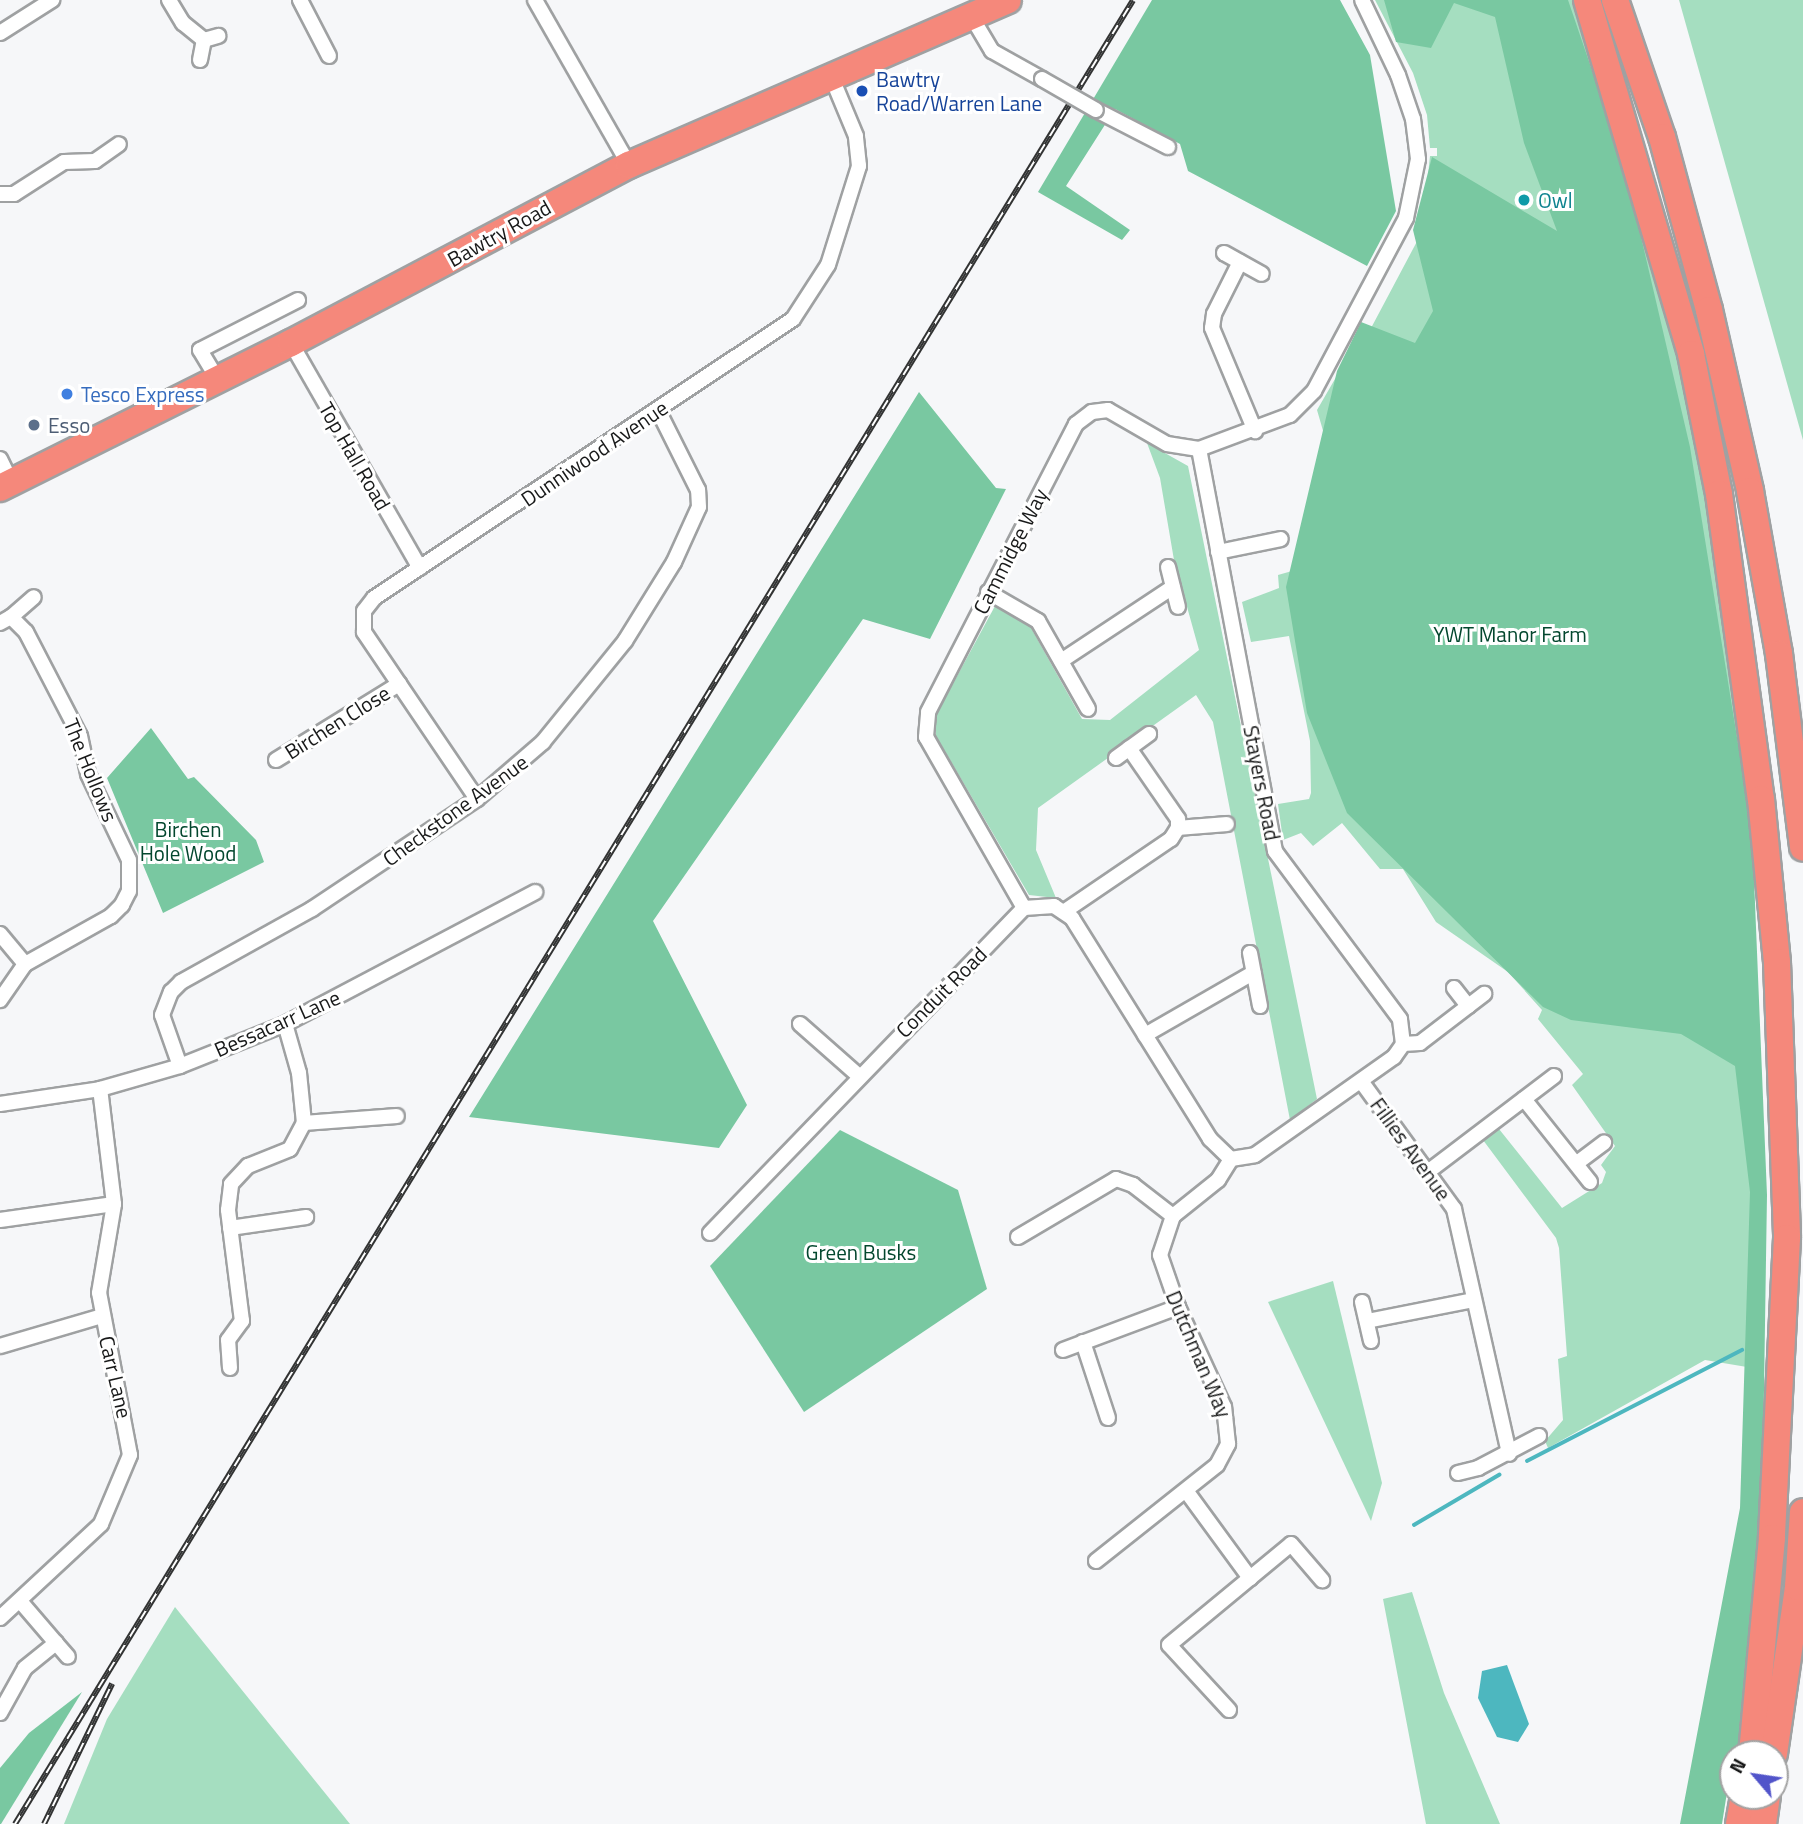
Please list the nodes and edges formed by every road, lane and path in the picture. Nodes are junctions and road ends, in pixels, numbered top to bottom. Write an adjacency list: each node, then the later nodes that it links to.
1 (51, 0): 10 (street)
2 (169, 0): 12 (street)
3 (300, 0): 11 (street)
4 (535, 0): 16 (street)
5 (1008, 0): 9 (highway, Bawtry Road)
6 (1362, 0): 25 (street, Cammidge Way)
7 (1587, 0): 111 (highway)
8 (1615, 0): 48 (highway)
9 (970, 14): 13 (highway, Bawtry Road); 15 (street, bridge)
10 (0, 33)
11 (329, 57)
12 (200, 60)
13 (831, 76): 16 (highway, Bawtry Road); 24 (street, Dunniwood Avenue)
14 (119, 144): 17 (street)
15 (1168, 147)
16 (629, 165): 22 (highway, Bawtry Road)
17 (0, 194)
18 (1224, 253): 19 (street)
19 (1240, 262): 20 (street); 25 (street)
20 (1262, 274)
21 (298, 300): 23 (street)
22 (292, 343): 23 (highway, Bawtry Road); 32 (street, Top Hall Road)
23 (218, 380): 28 (highway, Bawtry Road)
24 (658, 410): 32 (street, Dunniwood Avenue); 45 (street, Checkstone Avenue)
25 (1255, 431): 26 (street, Cammidge Way)
26 (1199, 449): 30 (street, Stayers Road); 34 (street, Cammidge Way)
27 (0, 458): 28 (street)
28 (5, 485)
29 (1281, 539): 30 (street)
30 (1218, 552): 64 (street, Stayers Road)
31 (1168, 567): 33 (street)
32 (420, 568): 39 (street, Dunniwood Avenue)
33 (1173, 587): 36 (street); 38 (street)
34 (988, 592): 38 (street); 50 (street, Cammidge Way)
35 (34, 597): 37 (street, The Hollows)
36 (1178, 607)
37 (5, 620): 54 (street, The Hollows)
38 (1061, 661): 40 (street)
39 (399, 684): 44 (street, Birchen Close); 45 (street, Dunniwood Avenue)
40 (1088, 709)
41 (1149, 734): 42 (street)
42 (1129, 748): 43 (street); 47 (street)
43 (1116, 758)
44 (276, 760)
45 (477, 799): 65 (street, Checkstone Avenue)
46 (1227, 824): 47 (street)
47 (1178, 828): 51 (street)
48 (1803, 848)
49 (536, 892): 61 (street, Bessacarr Lane)
50 (1024, 908): 51 (street); 66 (street, Conduit Road)
51 (1065, 911): 63 (street)
52 (0, 934): 54 (street)
53 (1250, 953): 55 (street)
54 (25, 964): 58 (street, The Hollows)
55 (1253, 973): 59 (street); 63 (street)
56 (1454, 988): 60 (street)
57 (1484, 994): 60 (street)
58 (0, 1000)
59 (1260, 1006)
60 (1468, 1006): 64 (street)
61 (285, 1024): 65 (street, Bessacarr Lane); 73 (street)
62 (800, 1024): 66 (street)
63 (1146, 1035): 75 (street)
64 (1403, 1044): 68 (street)
65 (180, 1066): 69 (street, Bessacarr Lane)
66 (859, 1076): 84 (street, Conduit Road)
67 (1554, 1076): 70 (street)
68 (1361, 1081): 75 (street); 77 (street, Fillies Avenue)
69 (100, 1089): 71 (street, Bessacarr Lane); 79 (street, Carr Lane)
70 (1524, 1100): 76 (street); 77 (street)
71 (0, 1104)
72 (397, 1116): 73 (street)
73 (304, 1124): 83 (street)
74 (1604, 1143): 76 (street)
75 (1231, 1158): 80 (street)
76 (1577, 1163): 78 (street)
77 (1429, 1171): 86 (street, Fillies Avenue)
78 (1590, 1182)
79 (114, 1203): 82 (street); 89 (street, Carr Lane)
80 (1173, 1216): 85 (street); 88 (street, Dutchman Way)
81 (306, 1217): 83 (street)
82 (0, 1220)
83 (230, 1228): 95 (street)
84 (710, 1233)
85 (1018, 1237)
86 (1473, 1300): 90 (street); 98 (street, Fillies Avenue)
87 (1362, 1302): 90 (street)
88 (1178, 1307): 91 (street); 100 (street, Dutchman Way)
89 (102, 1317): 93 (street); 105 (street, Carr Lane)
90 (1367, 1321): 92 (street)
91 (1083, 1342): 94 (street); 96 (street)
92 (1371, 1342)
93 (0, 1346)
94 (1063, 1350)
95 (230, 1368)
96 (1108, 1418)
97 (1539, 1436): 98 (street)
98 (1509, 1454): 99 (street)
99 (1458, 1473)
100 (1187, 1492): 102 (street, Dutchman Way); 103 (street)
101 (1803, 1512): 112 (highway)
102 (1096, 1561)
103 (1250, 1578): 104 (street); 109 (street)
104 (1322, 1580)
105 (20, 1601): 106 (street, Carr Lane); 107 (street)
106 (0, 1618)
107 (56, 1643): 108 (street); 110 (street)
108 (68, 1657)
109 (1229, 1710)
110 (0, 1713)
111 (1753, 1740)
112 (1776, 1740)

